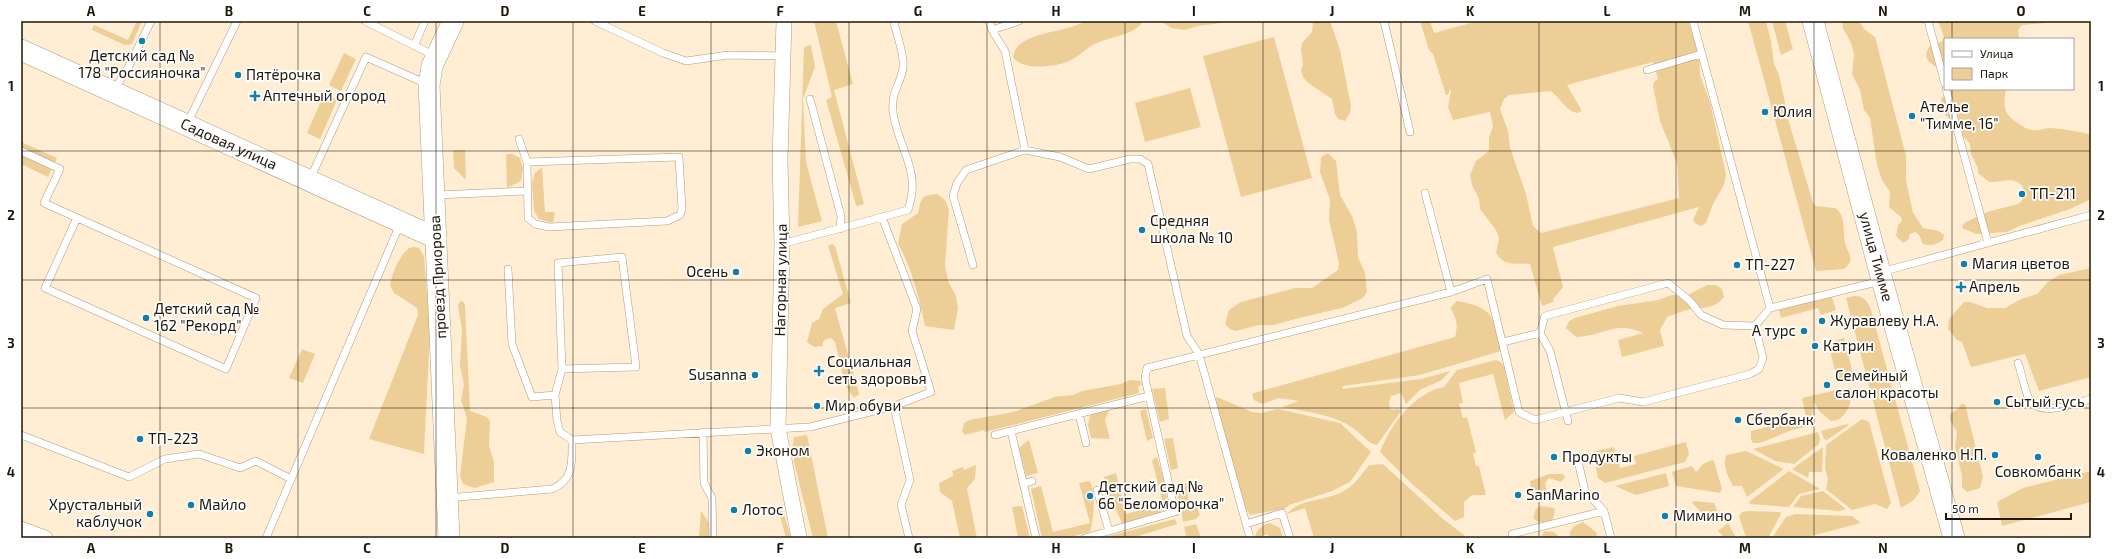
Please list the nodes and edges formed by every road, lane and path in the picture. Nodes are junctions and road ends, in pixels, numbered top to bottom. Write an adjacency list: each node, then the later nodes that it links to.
1 (151, 21): 25 (lane)
2 (237, 21): 27 (lane)
3 (365, 21): 16 (lane)
4 (425, 21): 16 (lane)
5 (453, 21): 20 (street, проезд Приорова)
6 (596, 21): 19 (lane)
7 (784, 21): 19 (street, Нагорная улица)
8 (896, 21): 38 (lane)
9 (989, 21): 15 (lane)
10 (1019, 21): 15 (lane)
11 (1384, 21): 28 (lane)
12 (1692, 21): 18 (lane)
13 (1813, 21): 47 (street, улица Тимме)
14 (1928, 21): 22 (lane)
15 (992, 30): 30 (lane)
16 (414, 46): 20 (lane)
17 (21, 50): 25 (street, Садовая улица)
18 (1702, 54): 21 (lane); 49 (lane)
19 (783, 56): 44 (street, Нагорная улица)
20 (436, 57): 23 (street, проезд Приорова)
21 (1647, 70)
22 (1944, 80)
23 (429, 85): 33 (lane); 36 (street, проезд Приорова)
24 (1946, 90): 43 (lane)
25 (113, 91): 27 (street, Садовая улица)
26 (810, 99): 41 (lane)
27 (187, 124): 33 (street, Садовая улица)
28 (1410, 132)
29 (519, 138): 32 (lane)
30 (1024, 150): 45 (lane); 53 (lane)
31 (21, 151): 39 (lane)
32 (527, 162): 34 (lane); 34 (lane)
33 (310, 179): 40 (street, Садовая улица)
34 (526, 191): 36 (lane)
35 (1425, 192): 48 (lane)
36 (434, 196): 42 (street, проезд Приорова)
37 (2091, 215): 43 (lane)
38 (882, 217): 41 (lane); 59 (lane)
39 (77, 218): 39 (lane)
40 (402, 221): 42 (street, Садовая улица); 73 (lane)
41 (840, 229): 44 (lane)
42 (436, 238): 77 (street, проезд Приорова)
43 (1988, 243): 47 (lane)
44 (782, 244): 63 (street, Нагорная улица)
45 (973, 265)
46 (508, 269): 56 (lane)
47 (1881, 276): 49 (lane); 94 (street, улица Тимме)
48 (1451, 292): 52 (lane); 53 (lane)
49 (1770, 308): 50 (lane)
50 (1755, 326): 51 (lane); 60 (lane)
51 (1540, 333): 52 (lane); 60 (lane)
52 (1503, 342): 60 (lane)
53 (1199, 354): 57 (lane); 79 (lane)
54 (2018, 363): 58 (lane)
55 (562, 369): 55 (lane); 56 (lane)
56 (555, 395): 68 (lane)
57 (1149, 396): 61 (lane); 70 (lane)
58 (2091, 399)
59 (894, 406): 63 (lane); 88 (lane)
60 (1565, 411): 62 (lane)
61 (1079, 414): 64 (lane); 69 (lane)
62 (1568, 421)
63 (778, 428): 65 (lane); 87 (street, Нагорная улица)
64 (1012, 430): 67 (lane); 75 (lane)
65 (703, 432): 68 (lane); 86 (lane)
66 (21, 435): 73 (lane)
67 (994, 435)
68 (572, 440): 77 (lane)
69 (1086, 443)
70 (1161, 448): 71 (lane); 81 (lane)
71 (1153, 451)
72 (1577, 457): 78 (lane)
73 (291, 479): 84 (lane)
74 (1032, 481): 75 (lane)
75 (1023, 484): 89 (lane)
76 (1097, 490): 81 (lane)
77 (448, 498): 85 (street, проезд Приорова)
78 (1604, 510): 82 (lane); 93 (lane)
79 (1246, 524): 91 (lane); 92 (lane)
80 (21, 529): 83 (street)
81 (1109, 531): 90 (lane)
82 (1512, 534)
83 (45, 538)
84 (266, 538)
85 (449, 538)
86 (713, 538)
87 (798, 538)
88 (909, 538)
89 (1036, 538)
90 (1086, 538)
91 (1250, 538)
92 (1290, 538)
93 (1611, 538)
94 (1954, 538)

